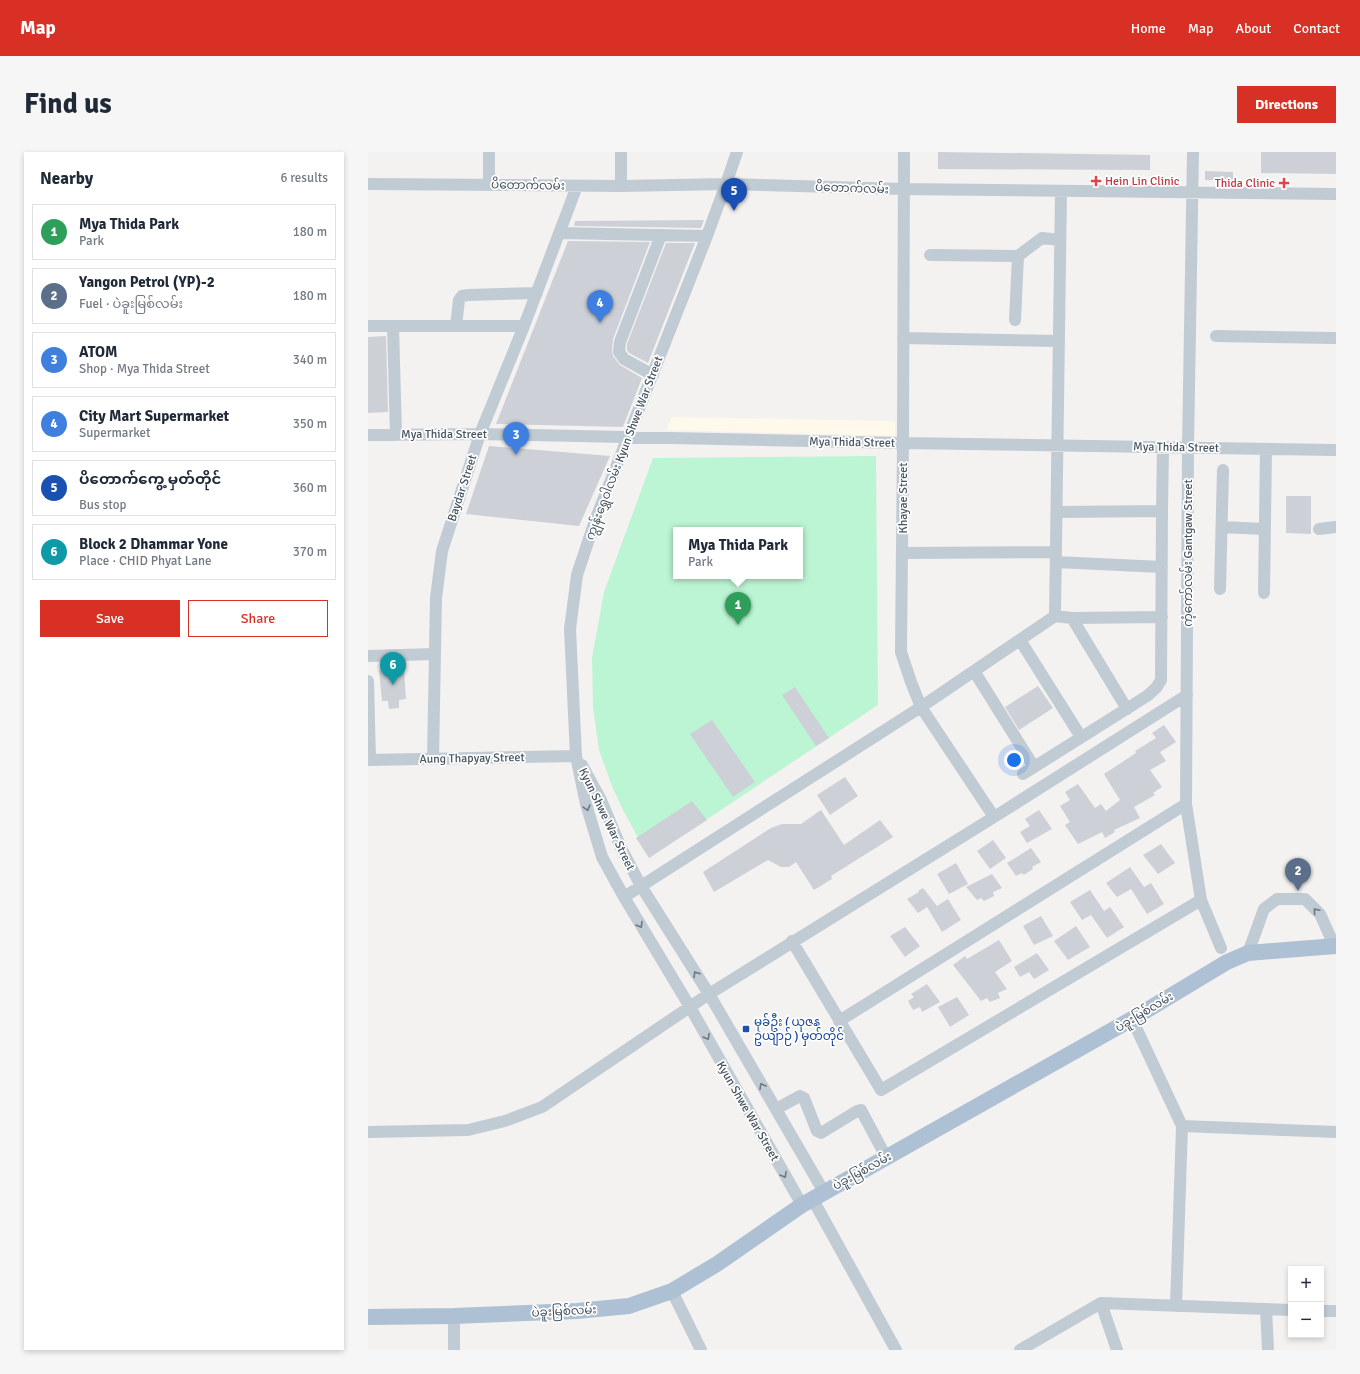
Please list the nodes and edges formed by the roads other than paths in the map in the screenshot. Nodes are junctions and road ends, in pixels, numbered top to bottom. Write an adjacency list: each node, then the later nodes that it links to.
1 (489, 152): 8 (street)
2 (620, 152): 10 (street)
3 (737, 152): 7 (street, ကျွန်းရွှေဝါလမ်း Kyun Shwe War Street)
4 (904, 152): 11 (street, Khayae Street)
5 (1193, 152): 13 (street, ကံ့ကော်လမ်း Gantgaw Street)
6 (368, 184): 8 (street, ပိတောက်လမ်း)
7 (726, 184): 10 (street, ပိတောက်လမ်း); 11 (street, ပိတောက်လမ်း); 17 (street, ကျွန်းရွှေဝါလမ်း Kyun Shwe War Street)
8 (489, 185): 9 (street, ပိတောက်လမ်း)
9 (577, 186): 10 (street, ပိတောက်လမ်း); 15 (street, Baydar Street)
10 (621, 186)
11 (903, 189): 12 (street, ပိတောက်လမ်း); 28 (street, Khayae Street)
12 (1061, 191): 13 (street, ပိတောက်လမ်း); 18 (street)
13 (1192, 192): 14 (street, ပိတောက်လမ်း); 39 (street, ကံ့ကော်လမ်း Gantgaw Street)
14 (1336, 194)
15 (559, 233): 16 (street); 21 (street, Baydar Street)
16 (661, 235): 17 (street); 31 (street)
17 (707, 236): 31 (street, ကျွန်းရွှေဝါလမ်း Kyun Shwe War Street)
18 (1060, 240): 20 (street); 30 (street)
19 (930, 255): 20 (street)
20 (1018, 256): 22 (street)
21 (537, 293): 25 (street); 26 (street, Baydar Street)
22 (1015, 320)
23 (368, 326): 24 (street)
24 (393, 326): 25 (street); 32 (street)
25 (456, 326): 26 (street)
26 (524, 326): 33 (street, Baydar Street)
27 (1216, 336): 29 (street)
28 (903, 338): 30 (street); 36 (street, Khayae Street)
29 (1336, 338)
30 (1059, 341): 37 (street)
31 (653, 375): 35 (street, ကျွန်းရွှေဝါလမ်း Kyun Shwe War Street)
32 (396, 434): 33 (street, Mya Thida Street); 34 (street, Mya Thida Street)
33 (480, 434): 35 (street, Mya Thida Street); 58 (street, Baydar Street)
34 (368, 435)
35 (629, 436): 36 (street, Mya Thida Street); 67 (street, ကျွန်းရွှေဝါလမ်း Kyun Shwe War Street)
36 (903, 443): 37 (street, Mya Thida Street); 49 (street, Khayae Street)
37 (1058, 445): 38 (street, Mya Thida Street); 44 (street)
38 (1162, 447): 39 (street, Mya Thida Street); 43 (street)
39 (1188, 448): 40 (street, Mya Thida Street); 62 (street, ကံ့ကော်လမ်း Gantgaw Street)
40 (1266, 449): 41 (street, Mya Thida Street); 47 (street)
41 (1336, 450)
42 (1223, 470): 45 (street)
43 (1162, 511): 44 (street); 51 (street)
44 (1057, 512): 50 (street)
45 (1222, 527): 47 (street); 52 (street)
46 (1336, 527): 48 (street)
47 (1265, 529): 53 (street)
48 (1319, 529)
49 (902, 552): 50 (street); 64 (street, Khayae Street)
50 (1056, 557): 51 (street); 54 (street)
51 (1162, 567): 55 (street)
52 (1220, 589)
53 (1264, 593)
54 (1055, 616): 56 (street); 57 (street)
55 (1162, 617): 56 (street); 65 (street)
56 (1072, 618): 65 (street)
57 (1020, 640): 60 (street); 66 (street)
58 (434, 654): 59 (street); 68 (street, Baydar Street)
59 (368, 656)
60 (974, 671): 64 (street); 70 (street)
61 (368, 681): 63 (street)
62 (1187, 695): 72 (street, ကံ့ကော်လမ်း Gantgaw Street); 73 (street)
63 (368, 707): 69 (street)
64 (922, 707): 73 (street, Khayae Street); 74 (street)
65 (1127, 708): 66 (street)
66 (1081, 737): 70 (street)
67 (576, 756): 68 (street, Aung Thapyay Street); 74 (street, Kyun Shwe War Street); 75 (street, Kyun Shwe War Street, one-way to 75)
68 (433, 759): 69 (street, Aung Thapyay Street)
69 (369, 760)
70 (1034, 766): 71 (street)
71 (1023, 774)
72 (1186, 804): 76 (street, ကံ့ကော်လမ်း Gantgaw Street); 84 (street)
73 (994, 817): 77 (street)
74 (641, 886): 75 (street); 81 (street, Kyun Shwe War Street, one-way to 74)
75 (624, 897): 82 (street, Kyun Shwe War Street, one-way to 82)
76 (1201, 900): 79 (street, ကံ့ကော်လမ်း Gantgaw Street); 84 (street)
77 (792, 941): 81 (street); 84 (street)
78 (1335, 946): 80 (main road, ပဲခူးမြစ်လမ်း); 80 (street, one-way to 80)
79 (1221, 948)
80 (1248, 953): 83 (main road, ပဲခူးမြစ်လမ်း)
81 (709, 994): 82 (street); 85 (street, Kyun Shwe War Street, one-way to 81)
82 (690, 1007): 87 (street); 90 (street, Kyun Shwe War Street, one-way to 90)
83 (1132, 1019): 86 (street); 89 (main road, ပဲခူးမြစ်လမ်း)
84 (840, 1020)
85 (776, 1109): 89 (street); 90 (street, Kyun Shwe War Street)
86 (1182, 1126): 88 (street); 93 (street)
87 (368, 1132)
88 (1336, 1132)
89 (886, 1157): 90 (main road, ပဲခူးမြစ်လမ်း)
90 (813, 1198): 91 (main road, ပဲခူးမြစ်လမ်း); 102 (street)
91 (672, 1291): 98 (main road, ပဲခူးမြစ်လမ်း); 101 (street)
92 (1101, 1303): 93 (street); 103 (street); 104 (street)
93 (1176, 1306): 94 (street)
94 (1266, 1309): 95 (street); 105 (street)
95 (1288, 1310)
96 (1324, 1310): 97 (street)
97 (1336, 1311)
98 (454, 1316): 99 (main road, ပဲခူးမြစ်လမ်း); 100 (street)
99 (368, 1317)
100 (454, 1350)
101 (701, 1350)
102 (896, 1350)
103 (1020, 1350)
104 (1117, 1350)
105 (1268, 1350)

